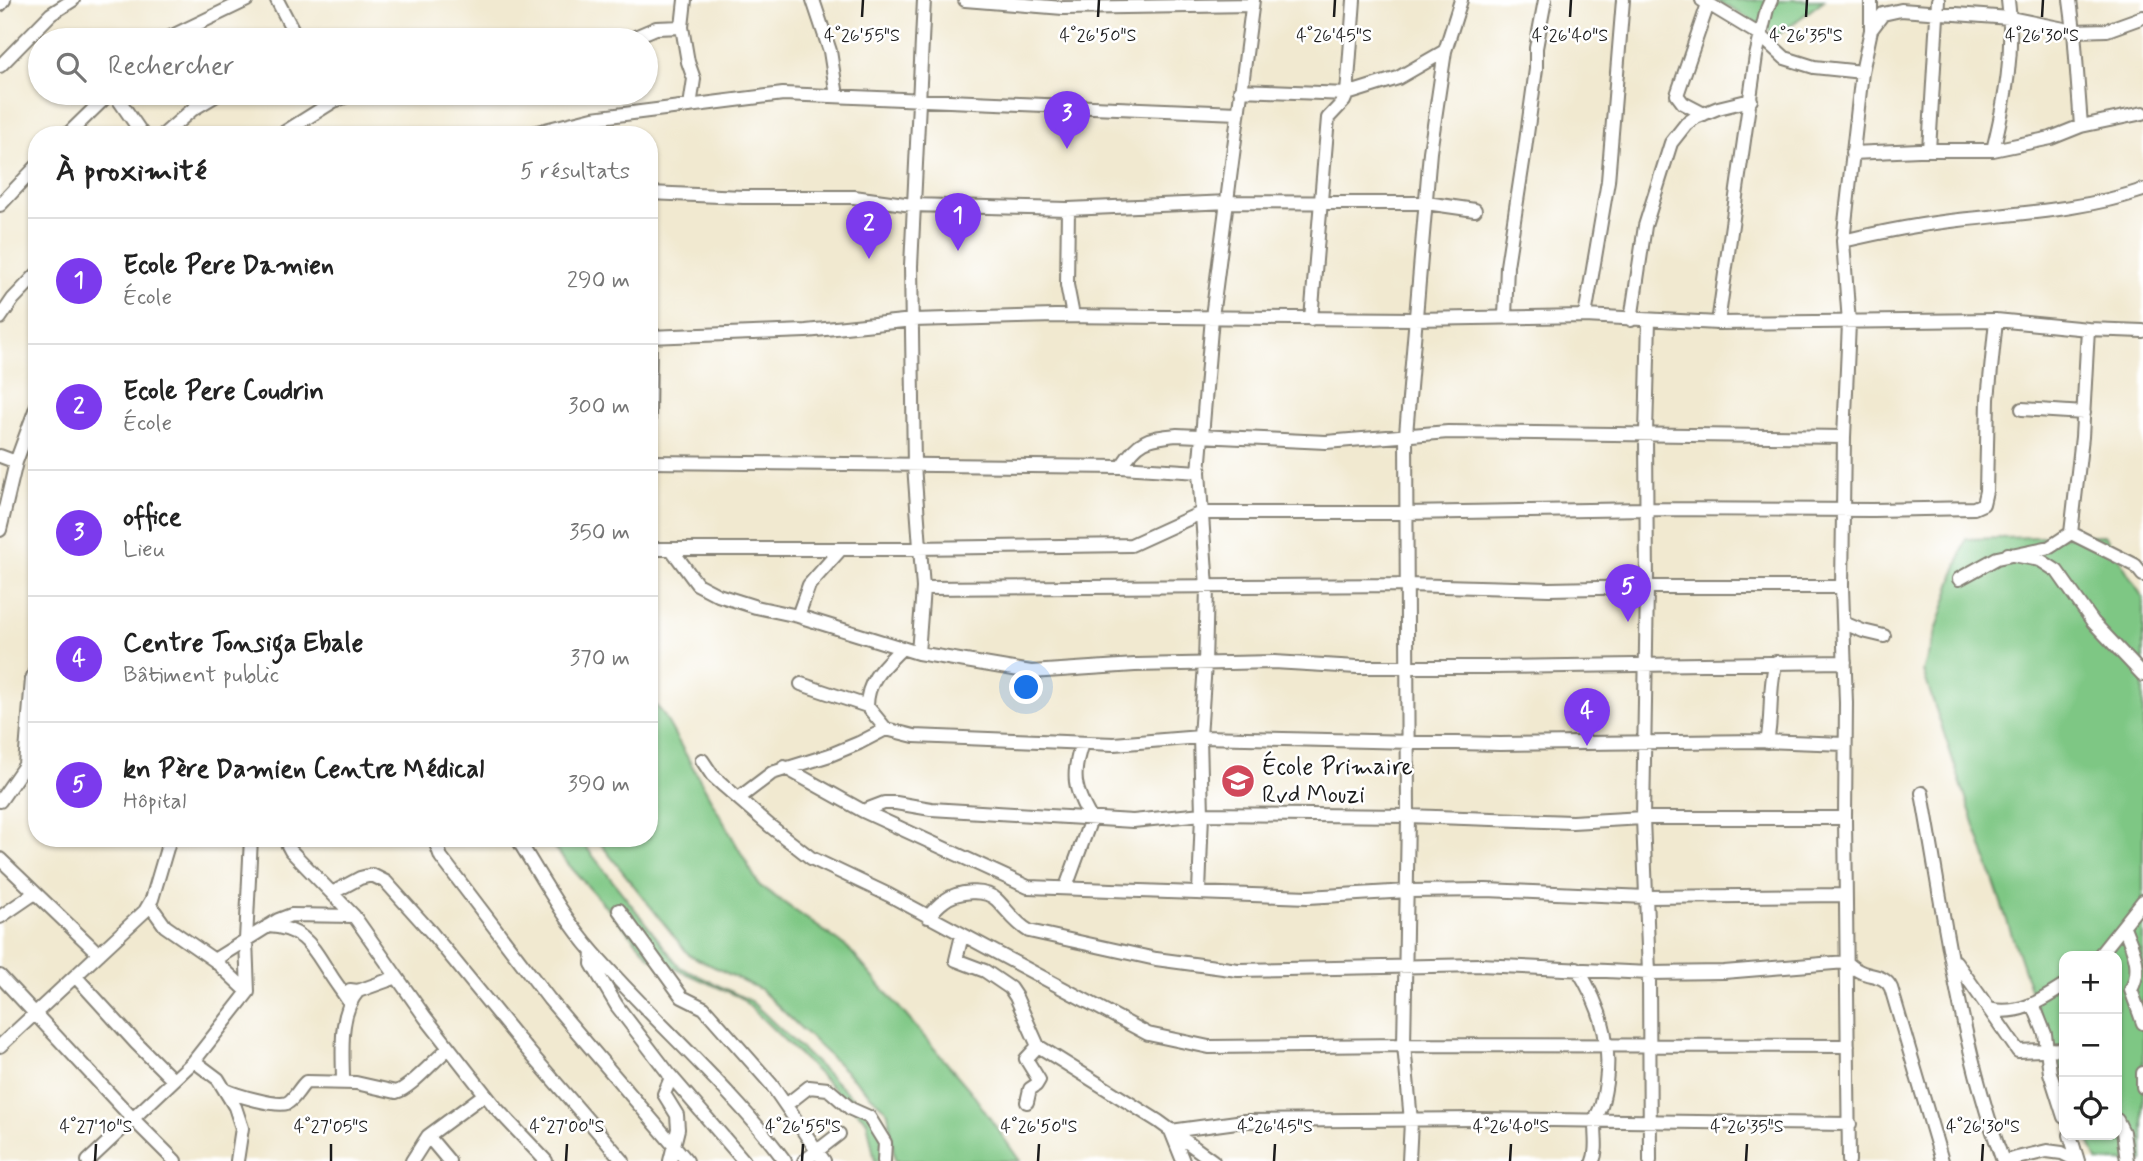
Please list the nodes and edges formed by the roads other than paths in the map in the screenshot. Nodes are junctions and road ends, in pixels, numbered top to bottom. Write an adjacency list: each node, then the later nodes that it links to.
1 (4, 0): 19 (street)
2 (73, 0): 24 (street)
3 (247, 0): 25 (street)
4 (277, 0): 26 (street)
5 (685, 0): 23 (street)
6 (813, 0): 37 (street)
7 (924, 0): 38 (street)
8 (965, 0): 17 (street)
9 (1354, 0): 36 (street)
10 (1461, 0): 32 (street)
11 (1545, 0): 72 (street)
12 (1623, 0): 70 (street)
13 (1771, 0): 30 (street)
14 (1871, 0): 28 (street)
15 (2008, 0): 22 (street)
16 (2070, 0): 29 (street)
17 (1252, 2): 35 (street)
18 (1705, 2): 30 (street); 47 (street)
19 (0, 5)
20 (1938, 6): 22 (street); 28 (street); 54 (street)
21 (2143, 17): 29 (street)
22 (2010, 18): 29 (street); 55 (street)
23 (682, 27): 27 (street); 44 (street)
24 (37, 28)
25 (189, 28)
26 (292, 28)
27 (656, 28)
28 (1871, 30): 34 (street)
29 (2074, 31): 53 (street)
30 (1760, 35): 34 (street); 39 (street)
31 (28, 37): 33 (street)
32 (1445, 51): 36 (street); 62 (street)
33 (0, 66)
34 (1863, 72): 56 (street)
35 (1240, 90): 36 (street); 45 (street)
36 (1347, 94): 61 (street)
37 (837, 96): 38 (street); 44 (street)
38 (918, 100): 45 (street); 64 (street)
39 (1751, 100): 47 (street); 80 (street)
40 (99, 105): 48 (street)
41 (121, 105): 49 (street)
42 (200, 105): 50 (street)
43 (320, 105): 51 (street)
44 (690, 106): 52 (street)
45 (1238, 113): 60 (street)
46 (2143, 113): 53 (street)
47 (1704, 114): 77 (street)
48 (77, 126)
49 (136, 126)
50 (173, 126)
51 (292, 126)
52 (561, 126)
53 (2081, 126): 55 (street)
54 (1929, 150): 55 (street); 56 (street)
55 (1993, 150)
56 (1852, 153): 67 (street)
57 (28, 175): 63 (street)
58 (2143, 190): 67 (street)
59 (658, 193): 64 (street)
60 (1229, 202): 61 (street); 65 (street); 71 (street)
61 (1320, 202): 62 (street); 74 (street)
62 (1426, 203): 66 (street); 75 (street)
63 (0, 205)
64 (912, 205): 65 (street); 76 (street)
65 (1068, 209): 69 (street)
66 (1475, 210)
67 (1843, 241): 81 (street)
68 (28, 283): 73 (street)
69 (1073, 316): 71 (street); 76 (street)
70 (1585, 316): 72 (street); 77 (street)
71 (1212, 317): 74 (street); 90 (street)
72 (1505, 317): 75 (street)
73 (0, 318)
74 (1311, 318): 75 (street)
75 (1414, 319): 89 (street)
76 (913, 320): 84 (street); 95 (street)
77 (1631, 320): 78 (street)
78 (1649, 320): 80 (street); 88 (street)
79 (1996, 320): 81 (street); 83 (street); 99 (street)
80 (1718, 323): 81 (street)
81 (1849, 323): 91 (street)
82 (2141, 327): 83 (street)
83 (2088, 329): 86 (street)
84 (658, 337)
85 (2022, 409): 86 (street)
86 (2084, 413): 103 (street)
87 (28, 429): 93 (street)
88 (1646, 433): 89 (street); 91 (street); 98 (street)
89 (1406, 434): 90 (street); 101 (street)
90 (1202, 435): 96 (street); 97 (street)
91 (1844, 437): 99 (street)
92 (0, 456): 93 (street)
93 (16, 462): 102 (street)
94 (658, 462): 95 (street)
95 (914, 465): 96 (street); 104 (street)
96 (1121, 467): 97 (street)
97 (1199, 472): 100 (street)
98 (1646, 509): 99 (street); 101 (street); 113 (street)
99 (1842, 510): 114 (street)
100 (1201, 513): 101 (street); 104 (street); 112 (street)
101 (1405, 513): 111 (street)
102 (0, 530)
103 (2071, 533): 108 (street); 109 (street)
104 (919, 547): 106 (street); 115 (street)
105 (658, 549): 107 (street)
106 (841, 549): 107 (street); 116 (street)
107 (671, 550): 116 (street)
108 (2008, 554): 110 (street); 126 (street)
109 (2143, 575)
110 (1959, 579)
111 (1406, 585): 112 (street); 113 (street); 125 (street)
112 (1207, 587): 115 (street); 123 (street)
113 (1647, 587): 114 (street); 124 (street)
114 (1842, 587): 117 (street)
115 (923, 588): 120 (street)
116 (798, 616): 119 (street)
117 (1844, 623): 118 (street); 122 (street)
118 (1884, 636)
119 (901, 649): 120 (street); 128 (street)
120 (918, 653): 123 (street)
121 (1776, 662): 122 (street); 124 (street); 134 (street)
122 (1845, 662): 136 (street)
123 (1205, 664): 125 (street); 131 (street)
124 (1646, 664): 125 (street); 133 (street)
125 (1408, 667): 132 (street)
126 (2143, 675)
127 (801, 684): 128 (street)
128 (867, 706): 130 (street)
129 (28, 722): 141 (street)
130 (886, 729): 135 (street); 138 (street)
131 (1200, 737): 132 (street); 135 (street); 143 (street)
132 (1408, 742): 133 (street); 144 (street)
133 (1644, 742): 134 (street); 145 (street)
134 (1767, 742): 136 (street)
135 (1082, 743): 147 (street)
136 (1845, 744): 146 (street)
137 (702, 760): 140 (street)
138 (784, 767): 140 (street); 142 (street)
139 (1922, 793): 174 (street)
140 (739, 798): 165 (street)
141 (0, 801)
142 (863, 811): 147 (street); 154 (street)
143 (1202, 814): 144 (street); 147 (street); 156 (street)
144 (1408, 816): 145 (street); 155 (street)
145 (1643, 818): 146 (street); 160 (street)
146 (1845, 818): 159 (street)
147 (1091, 819): 154 (street)
148 (167, 847): 162 (street)
149 (251, 847): 170 (street)
150 (288, 847): 158 (street)
151 (437, 847): 222 (street)
152 (523, 847): 172 (street)
153 (0, 859): 157 (street)
154 (1066, 887): 156 (street)
155 (1408, 891): 156 (street); 160 (street); 177 (street)
156 (1199, 892)
157 (35, 893): 166 (street); 173 (street)
158 (332, 893): 164 (street); 231 (street)
159 (1845, 895): 160 (street); 176 (street)
160 (1646, 897): 179 (street)
161 (2143, 901): 168 (street)
162 (150, 905): 173 (street); 175 (street)
163 (620, 910): 211 (street)
164 (354, 916): 167 (street); 182 (street)
165 (928, 916): 169 (street); 177 (street)
166 (0, 917)
167 (268, 926): 170 (street); 183 (street)
168 (2124, 927): 171 (street); 191 (street)
169 (962, 935): 192 (street); 194 (street)
170 (246, 940): 175 (street); 186 (street)
171 (2103, 951)
172 (593, 952): 203 (street); 235 (street)
173 (99, 954): 181 (street)
174 (1952, 955): 189 (street); 245 (street)
175 (214, 960): 186 (street)
176 (1846, 962): 179 (street); 197 (street); 244 (street)
177 (1405, 967): 178 (street); 192 (street)
178 (1577, 968): 179 (street); 195 (street)
179 (1649, 972): 196 (street)
180 (0, 976): 190 (street)
181 (76, 977): 190 (street); 204 (street)
182 (397, 977): 185 (street); 198 (street)
183 (341, 988): 185 (street); 187 (street)
184 (2059, 989): 188 (street)
185 (358, 991): 187 (street)
186 (248, 992): 201 (street)
187 (349, 1002): 205 (street)
188 (2033, 1004): 189 (street); 199 (street)
189 (1989, 1009): 199 (street)
190 (35, 1015): 193 (street); 212 (street)
191 (2143, 1023)
192 (1404, 1045): 195 (street); 214 (street)
193 (0, 1046)
194 (1038, 1046): 209 (street); 218 (street)
195 (1607, 1046): 196 (street); 213 (street)
196 (1648, 1046): 197 (street); 215 (street)
197 (1848, 1046): 216 (street)
198 (449, 1048): 205 (street); 208 (street)
199 (2048, 1049): 200 (street); 210 (street)
200 (2059, 1049)
201 (194, 1061): 204 (street); 207 (street)
202 (2143, 1073): 206 (street)
203 (669, 1074): 222 (street); 234 (street)
204 (173, 1080): 212 (street)
205 (343, 1082): 207 (street)
206 (2143, 1087)
207 (225, 1090): 227 (street)
208 (485, 1094): 220 (street); 230 (street)
209 (1027, 1101)
210 (2059, 1101)
211 (786, 1105): 223 (street); 237 (street)
212 (133, 1119): 225 (street); 226 (street)
213 (1595, 1120): 214 (street); 215 (street); 241 (street)
214 (1411, 1121): 218 (street); 240 (street)
215 (1650, 1121): 216 (street); 242 (street)
216 (1850, 1124): 243 (street)
217 (2122, 1130): 224 (street)
218 (1171, 1131): 238 (street); 239 (street)
219 (839, 1134): 223 (street)
220 (428, 1136): 228 (street); 229 (street)
221 (2072, 1140): 246 (street)
222 (674, 1147): 232 (street); 233 (street)
223 (821, 1156): 236 (street)
224 (2127, 1158)
225 (88, 1161)
226 (176, 1161)
227 (237, 1161)
228 (412, 1161)
229 (449, 1161)
230 (546, 1161)
231 (624, 1161)
232 (670, 1161)
233 (687, 1161)
234 (744, 1161)
235 (785, 1161)
236 (804, 1161)
237 (884, 1161)
238 (1183, 1161)
239 (1213, 1161)
240 (1409, 1161)
241 (1593, 1161)
242 (1650, 1161)
243 (1849, 1161)
244 (1942, 1161)
245 (2003, 1161): 246 (street)
246 (2078, 1161)

